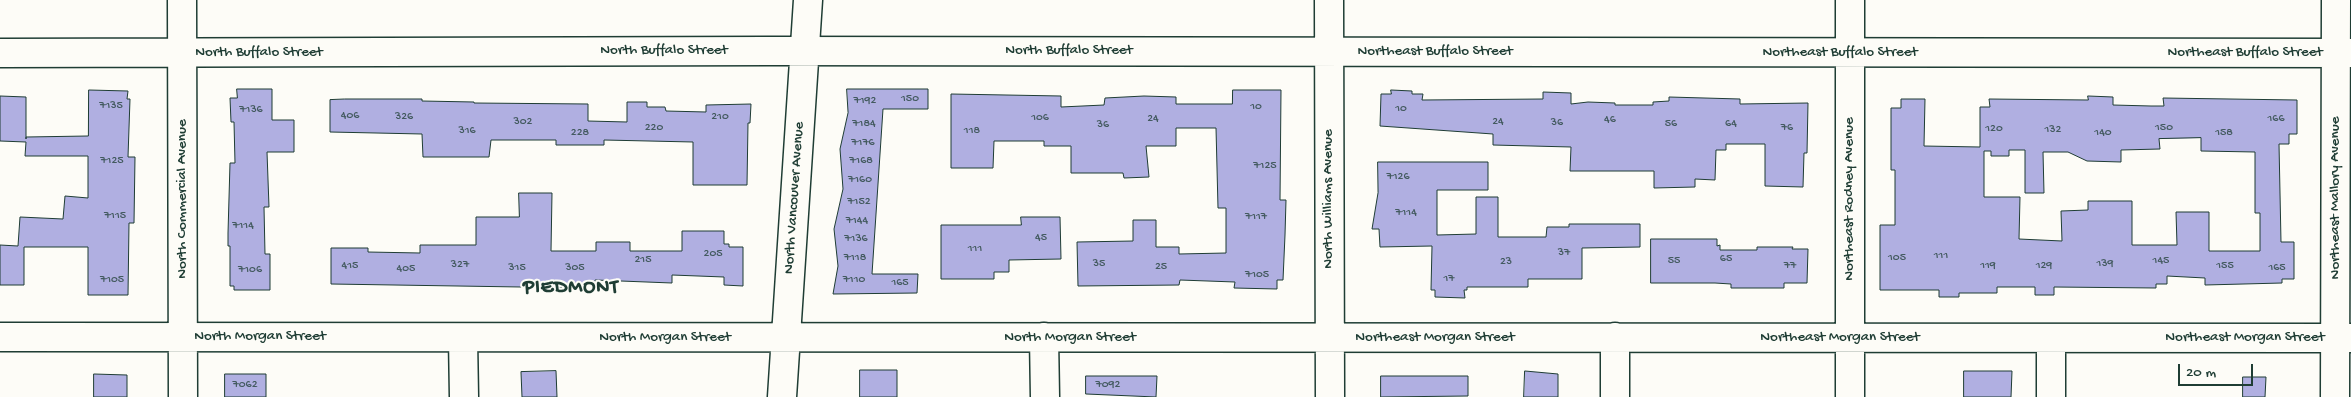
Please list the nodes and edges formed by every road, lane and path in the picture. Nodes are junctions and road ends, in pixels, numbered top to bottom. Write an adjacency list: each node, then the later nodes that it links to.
1 (182, 0): 9 (street, North Commercial Avenue)
2 (808, 0): 6 (street, North Vancouver Avenue)
3 (1328, 0): 7 (street, North Williams Avenue)
4 (1850, 0): 10 (street, Northeast Rodney Avenue)
5 (2336, 0): 11 (street, Northeast Mallory Avenue)
6 (804, 51): 7 (street, North Buffalo Street); 9 (street, North Buffalo Street); 17 (street, North Vancouver Avenue)
7 (1328, 51): 10 (street, Northeast Buffalo Street); 18 (street, North Williams Avenue)
8 (0, 53): 9 (street, North Buffalo Street)
9 (182, 53): 13 (street, North Commercial Avenue)
10 (1850, 53): 11 (street, Northeast Buffalo Street); 19 (street, Northeast Rodney Avenue)
11 (2344, 53): 20 (street, Northeast Mallory Avenue)
12 (0, 337): 13 (street, North Morgan Street)
13 (183, 337): 16 (street, North Morgan Street); 22 (street, North Commercial Avenue)
14 (1044, 337): 17 (street, North Morgan Street); 18 (street, North Morgan Street); 25 (street)
15 (1615, 337): 18 (street, Northeast Morgan Street); 19 (street, Northeast Morgan Street); 27 (street)
16 (463, 338): 17 (street, North Morgan Street); 23 (street)
17 (786, 338): 24 (street, North Vancouver Avenue)
18 (1330, 338): 26 (street, North Williams Avenue)
19 (1850, 338): 21 (street, Northeast Morgan Street); 28 (street, Northeast Rodney Avenue)
20 (2343, 338): 21 (street, Northeast Morgan Street); 30 (street, Northeast Mallory Avenue)
21 (2051, 339): 29 (street)
22 (183, 397)
23 (464, 397)
24 (782, 397)
25 (1045, 397)
26 (1330, 397)
27 (1615, 397)
28 (1850, 397)
29 (2051, 397)
30 (2335, 397)

